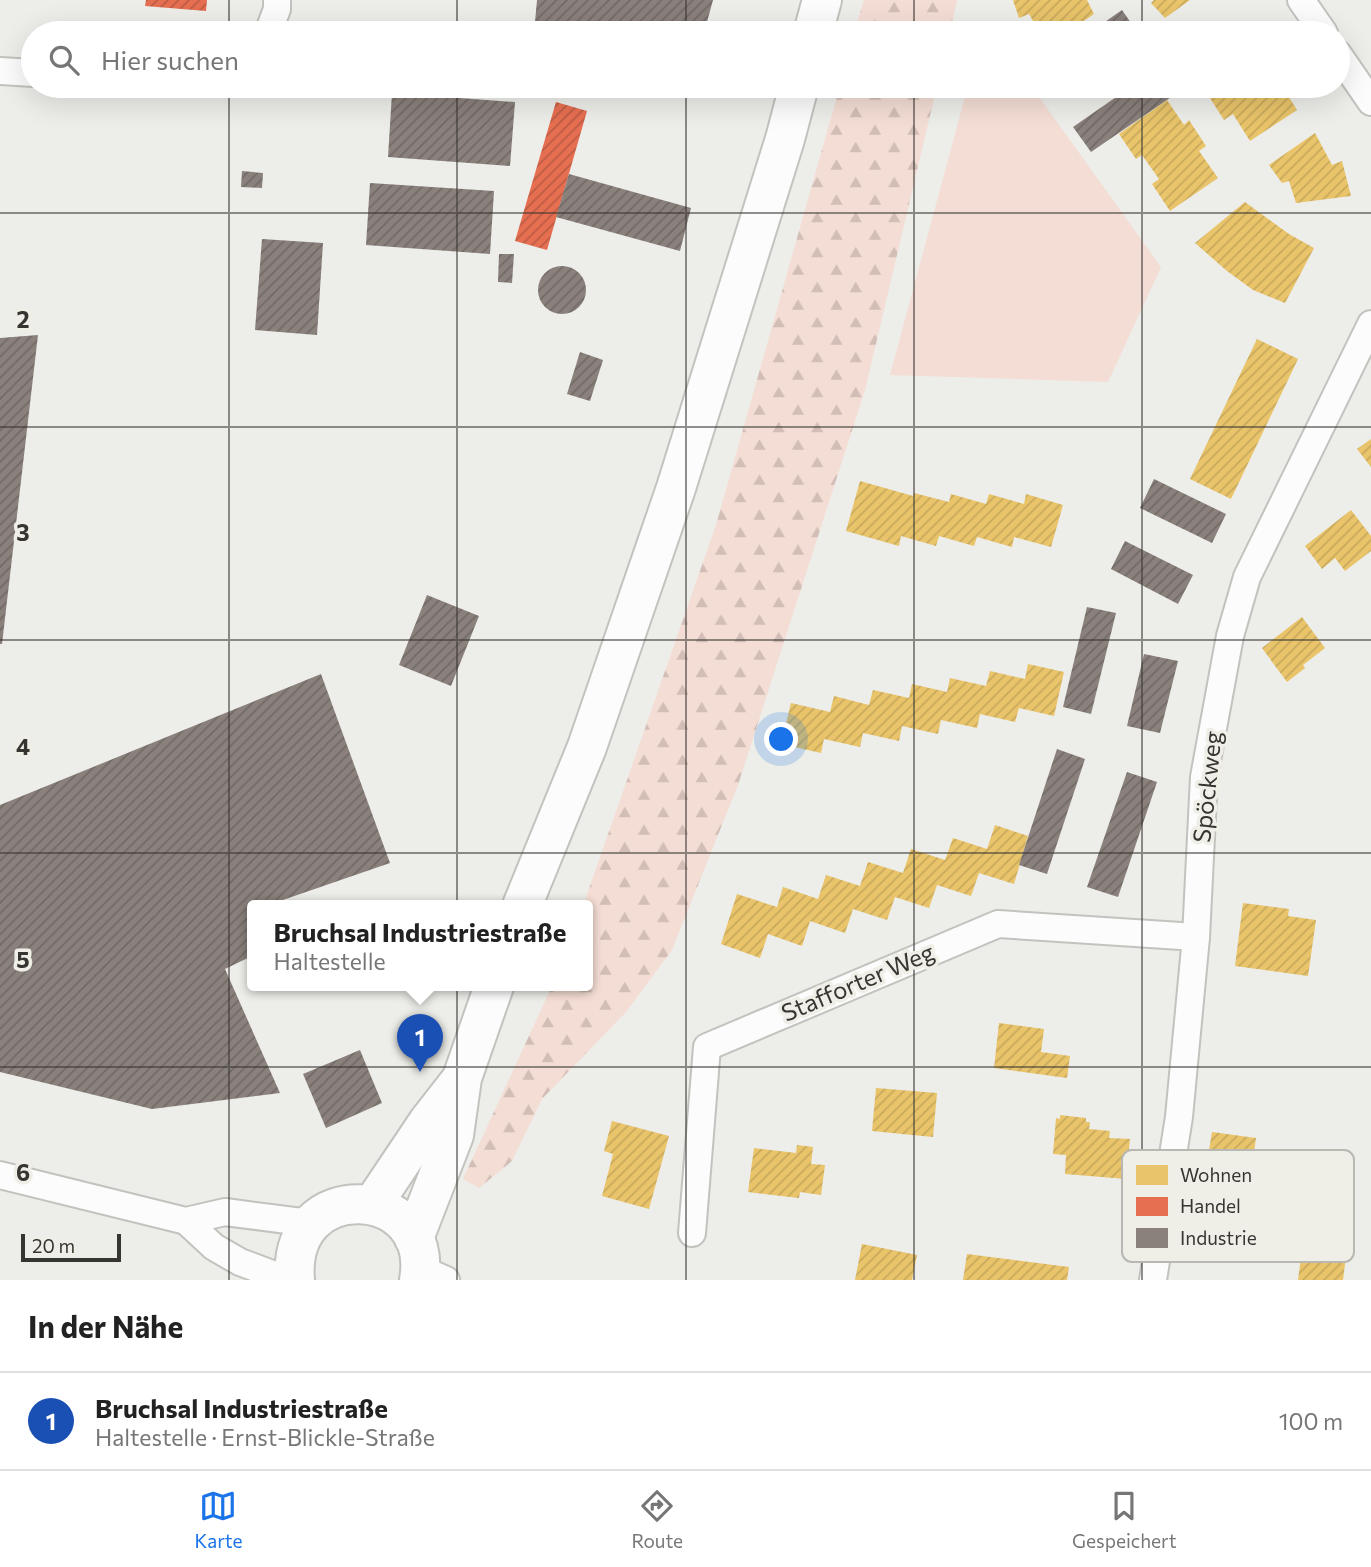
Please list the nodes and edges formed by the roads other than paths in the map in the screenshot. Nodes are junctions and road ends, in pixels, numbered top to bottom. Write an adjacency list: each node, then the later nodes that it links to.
1 (277, 0): 4 (street)
2 (822, 0): 5 (main road)
3 (1301, 0): 6 (street)
4 (272, 21)
5 (816, 21)
6 (1316, 21)
7 (0, 71): 9 (street)
8 (1350, 71): 11 (street)
9 (21, 72)
10 (796, 98): 13 (main road)
11 (1371, 102)
12 (1371, 324): 14 (street, Spöckweg)
13 (524, 900)
14 (1196, 937): 17 (street, Spöckweg); 22 (street, Stafforter Weg)
15 (492, 991): 16 (main road)
16 (462, 1078): 19 (main road); 24 (main road)
17 (1175, 1150)
18 (0, 1175): 20 (street)
19 (373, 1205): 21 (main road); 24 (main road)
20 (186, 1221): 21 (street); 25 (street)
21 (310, 1223): 26 (main road)
22 (692, 1233)
23 (1156, 1262): 27 (street, Spöckweg)
24 (425, 1267)
25 (288, 1280)
26 (295, 1280)
27 (1153, 1280)

